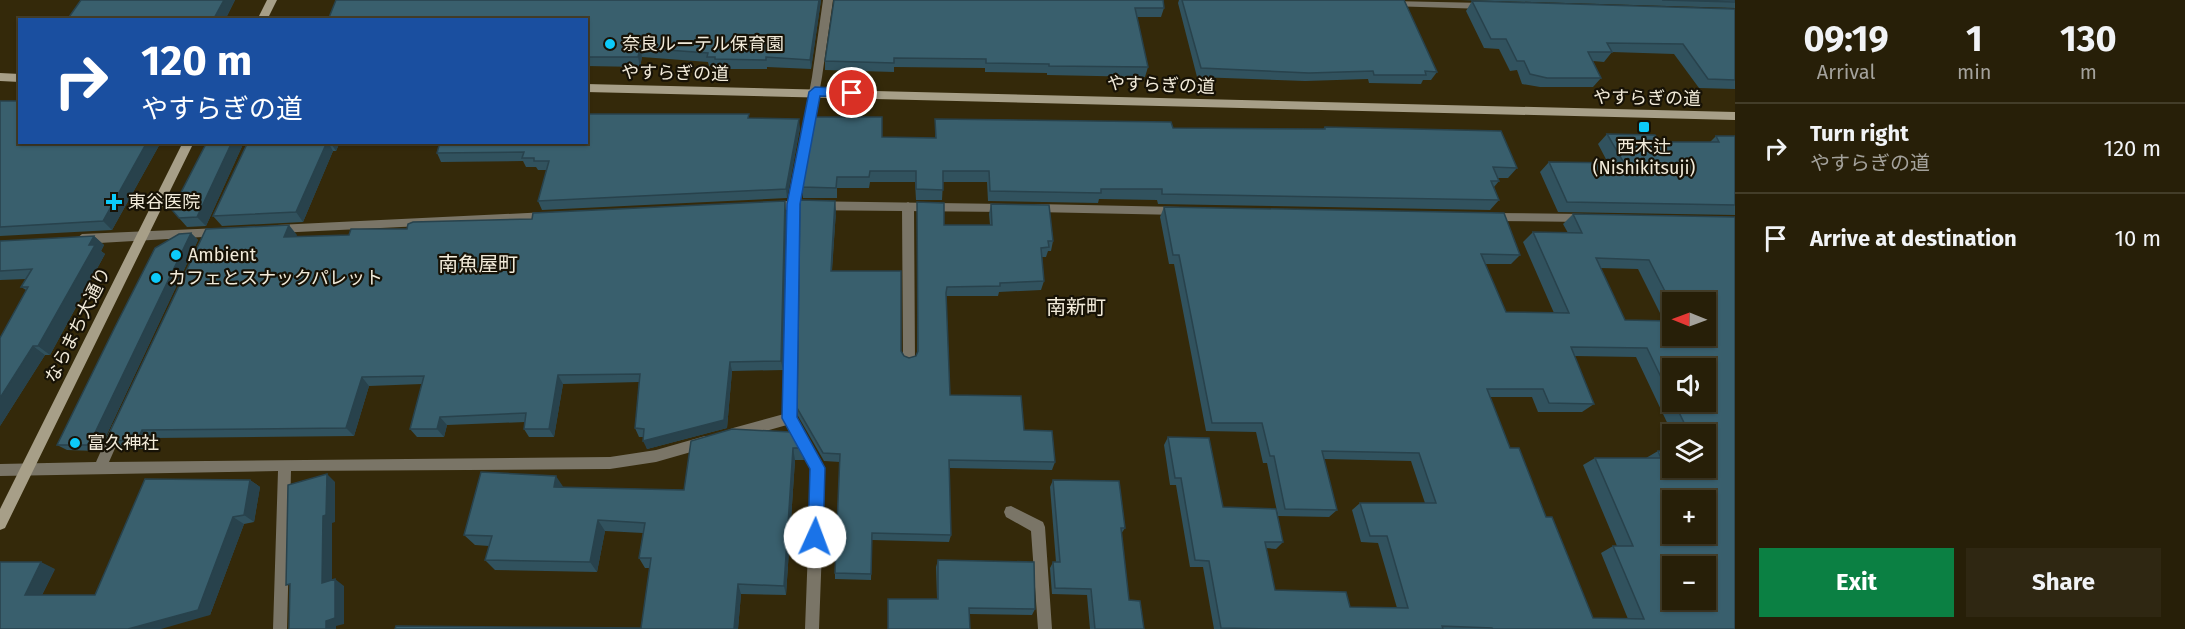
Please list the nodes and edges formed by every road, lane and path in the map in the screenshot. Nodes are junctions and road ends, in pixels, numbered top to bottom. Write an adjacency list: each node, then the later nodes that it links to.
1 (272, 0): 6 (street)
2 (828, 0): 10 (street)
3 (1437, 3): 4 (street); 5 (street)
4 (1386, 4)
5 (1496, 6)
6 (263, 18)
7 (0, 77): 8 (street)
8 (18, 78)
9 (588, 88): 10 (street, やすらぎの道)
10 (815, 92): 11 (street, やすらぎの道); 13 (street)
11 (1735, 116)
12 (188, 144): 22 (street, ならまち大通り)
13 (794, 204): 14 (street); 15 (street); 26 (street)
14 (758, 206)
15 (908, 206): 16 (street); 24 (street)
16 (1196, 211)
17 (555, 215): 20 (street)
18 (1483, 216): 19 (street)
19 (1603, 219)
20 (269, 229)
21 (233, 231): 22 (street)
22 (141, 237): 23 (street); 29 (street, ならまち大通り)
23 (67, 239)
24 (909, 360)
25 (124, 414): 28 (street)
26 (790, 418): 27 (street); 34 (street)
27 (285, 465): 28 (street); 33 (street)
28 (100, 467): 29 (street)
29 (28, 468): 30 (street); 32 (street, ならまち大通り)
30 (0, 470)
31 (1011, 512): 35 (street)
32 (0, 524)
33 (280, 629)
34 (813, 629)
35 (1045, 629)

